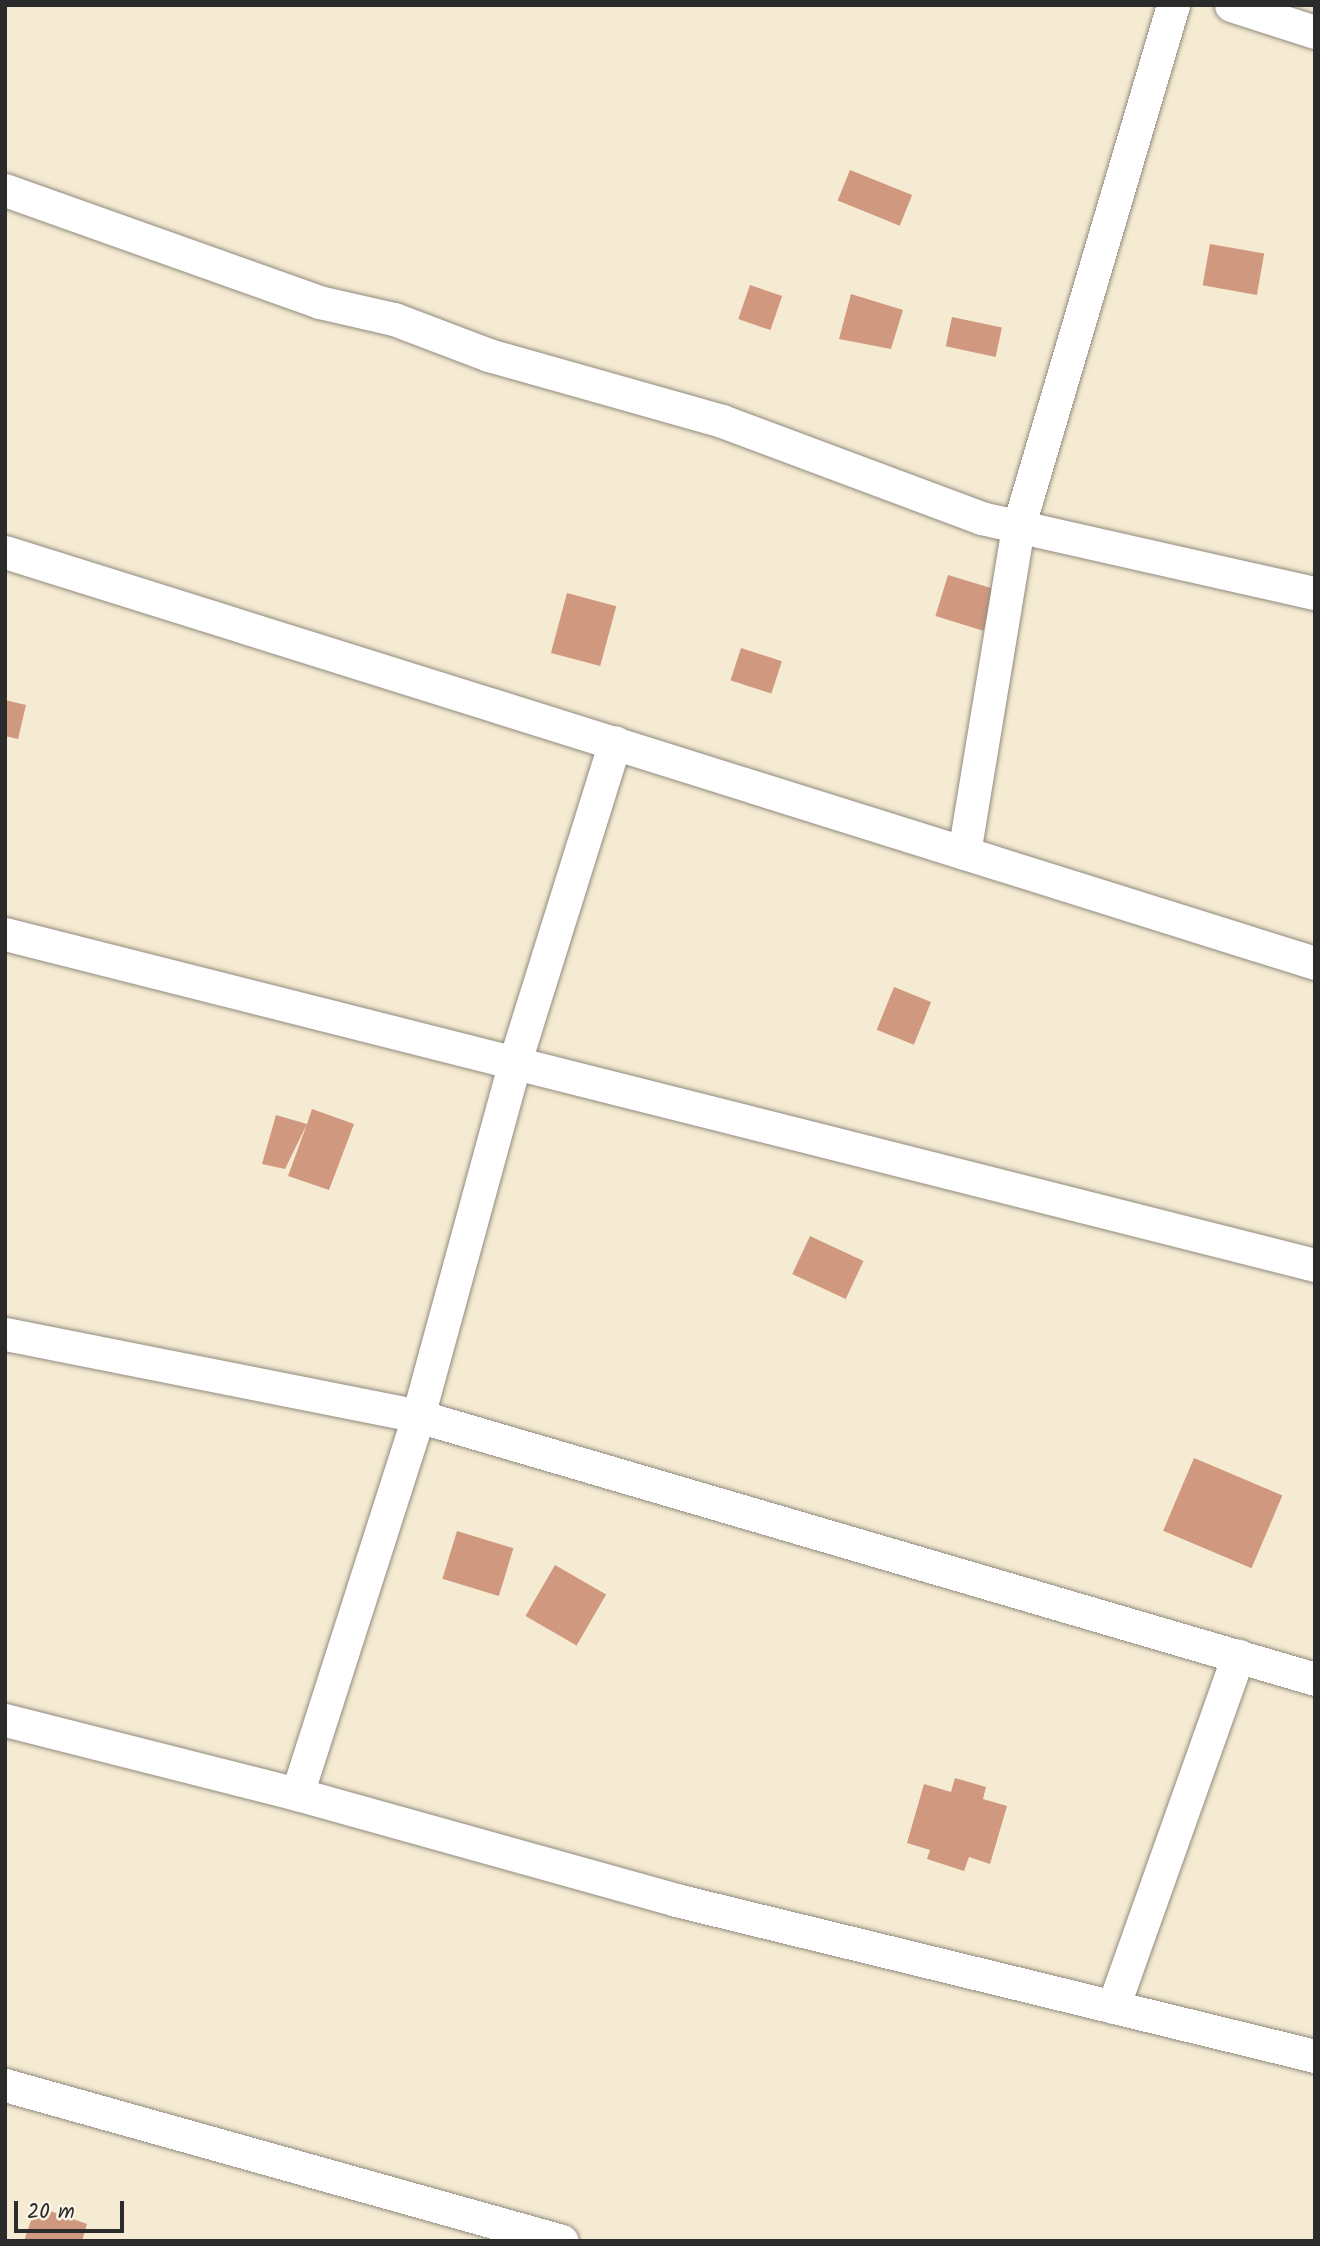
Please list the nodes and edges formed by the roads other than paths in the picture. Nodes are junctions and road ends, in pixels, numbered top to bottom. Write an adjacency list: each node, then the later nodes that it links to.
1 (1173, 5): 5 (street)
2 (1231, 5): 3 (street)
3 (1315, 32)
4 (5, 190): 5 (street)
5 (1018, 528): 7 (street); 9 (street)
6 (5, 552): 8 (street)
7 (1315, 593)
8 (615, 743): 9 (street); 12 (street)
9 (964, 853): 11 (street)
10 (5, 934): 12 (street)
11 (1315, 963)
12 (514, 1061): 13 (street); 15 (street)
13 (1315, 1265)
14 (5, 1334): 15 (street)
15 (418, 1416): 16 (street); 19 (street)
16 (1238, 1657): 17 (street); 20 (street)
17 (1315, 1679)
18 (5, 1720): 19 (street)
19 (297, 1794): 20 (street)
20 (1114, 2007): 21 (street)
21 (1315, 2056)
22 (5, 2085): 23 (street)
23 (562, 2241)

